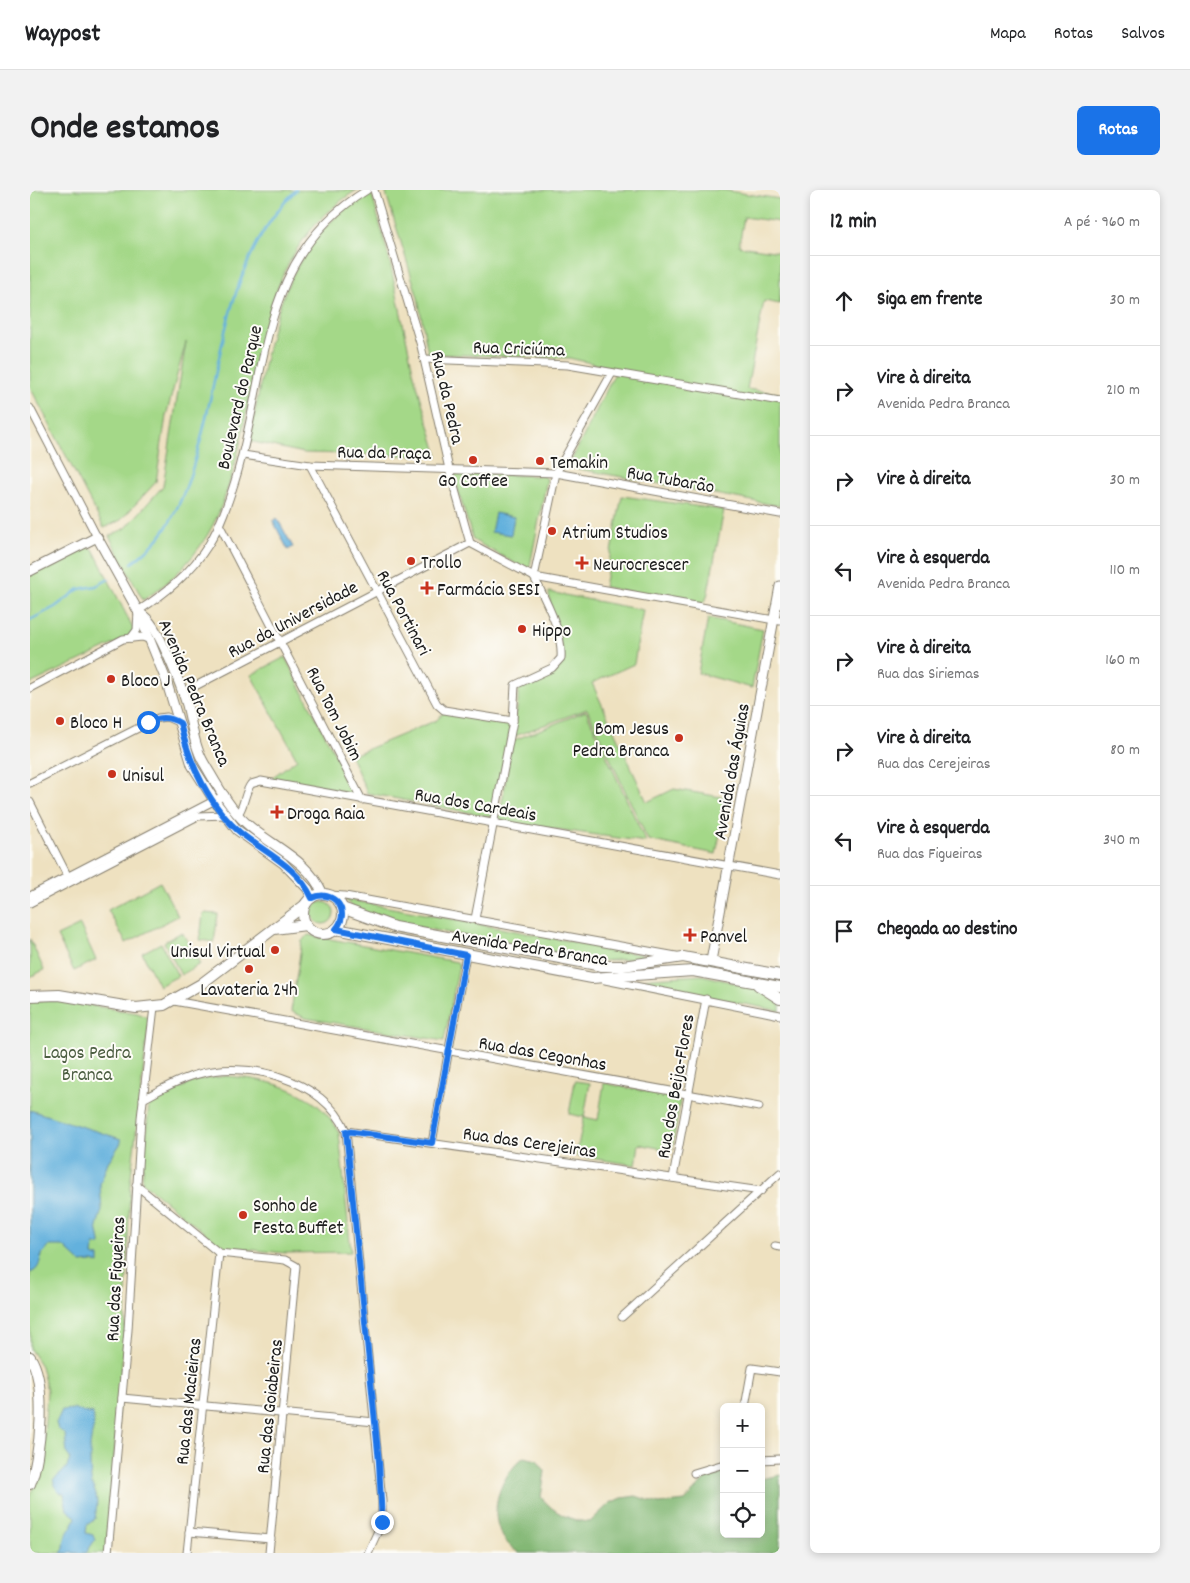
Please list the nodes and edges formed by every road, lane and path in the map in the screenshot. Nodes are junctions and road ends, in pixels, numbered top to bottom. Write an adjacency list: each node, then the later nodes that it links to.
1 (367, 190): 7 (street, Boulevard do Parque)
2 (374, 190): 3 (street, Rua da Pedra)
3 (424, 359): 4 (street, Rua Criciúma); 9 (street, Rua da Pedra)
4 (612, 373): 5 (street, Rua Criciúma); 10 (street)
5 (780, 401)
6 (30, 408): 13 (street, Avenida Pedra Branca)
7 (243, 454): 8 (street, Rua da Praça); 12 (street, Boulevard do Parque)
8 (310, 465): 9 (street, Rua da Praça); 18 (street, Rua Portinari)
9 (449, 469): 10 (street, Rua da Praça); 14 (street, Rua da Pedra)
10 (556, 473): 11 (street, Rua Tubarão); 16 (street)
11 (780, 514)
12 (220, 524): 19 (street, Boulevard do Parque); 23 (street, Rua Tom Jobim)
13 (97, 537): 15 (street); 19 (street, Avenida Pedra Branca)
14 (470, 543): 16 (street); 18 (street, Rua da Universidade)
15 (30, 571)
16 (534, 577): 20 (street); 26 (street)
17 (780, 586): 20 (street, Avenida das Águias)
18 (376, 593): 23 (street, Rua da Universidade); 26 (street, Rua Portinari)
19 (138, 611): 21 (street); 22 (street, Avenida Pedra Branca); 25 (street, Avenida Pedra Branca)
20 (777, 620): 36 (street, Avenida das Águias)
21 (131, 638): 22 (street); 24 (street)
22 (148, 639): 27 (street, Avenida Pedra Branca)
23 (281, 642): 25 (street, Rua da Universidade); 31 (street, Rua Tom Jobim)
24 (30, 688)
25 (182, 693): 29 (street, Avenida Pedra Branca)
26 (513, 722): 35 (street)
27 (180, 723): 28 (street); 30 (street, Avenida Pedra Branca)
28 (30, 783)
29 (225, 794): 30 (street); 33 (street, Avenida Pedra Branca)
30 (214, 800): 34 (street, Avenida Pedra Branca); 38 (street)
31 (362, 800): 33 (street, Rua dos Cardeais); 35 (street, Rua dos Cardeais)
32 (30, 802): 38 (street)
33 (238, 814): 39 (street, Avenida Pedra Branca)
34 (225, 816): 41 (street, Avenida Pedra Branca); 42 (street)
35 (492, 823): 36 (street, Rua dos Cardeais); 44 (street)
36 (729, 866): 37 (street, Rua dos Cardeais); 50 (street, Avenida das Águias)
37 (780, 875)
38 (68, 877): 40 (street)
39 (326, 895): 41 (main road); 43 (main road); 44 (street, Avenida Pedra Branca)
40 (30, 896)
41 (308, 902): 45 (main road); 46 (main road)
42 (30, 903)
43 (342, 908): 47 (main road); 49 (main road, Avenida Pedra Branca)
44 (475, 919): 49 (street, Avenida Pedra Branca)
45 (306, 925): 46 (main road); 47 (main road)
46 (273, 929): 58 (main road)
47 (336, 929): 48 (main road, Avenida Pedra Branca)
48 (466, 955): 52 (main road, Avenida Pedra Branca); 61 (street)
49 (684, 957): 50 (main road, Avenida Pedra Branca)
50 (711, 961): 51 (main road, Avenida Pedra Branca)
51 (780, 975)
52 (592, 978): 53 (main road, Avenida Pedra Branca); 56 (street)
53 (753, 982): 54 (main road, Avenida Pedra Branca); 57 (main road)
54 (780, 987)
55 (30, 996): 59 (main road)
56 (706, 999): 60 (street); 62 (street, Rua dos Beija-Flores)
57 (780, 999)
58 (174, 1001): 59 (main road); 61 (street, Rua das Cegonhas)
59 (154, 1007): 63 (street, Rua das Figueiras)
60 (780, 1015)
61 (449, 1052): 62 (street, Rua das Cegonhas); 66 (street)
62 (689, 1095): 64 (street, Rua das Cegonhas); 68 (street, Rua dos Beija-Flores)
63 (143, 1099): 65 (street); 69 (street, Rua das Figueiras)
64 (758, 1108)
65 (346, 1131): 66 (street, Rua das Cerejeiras); 79 (street)
66 (432, 1143): 68 (street, Rua das Cerejeiras)
67 (780, 1174): 70 (street)
68 (673, 1178): 70 (street, Rua das Cerejeiras)
69 (136, 1185): 71 (street); 75 (street, Rua das Figueiras)
70 (761, 1191): 72 (street)
71 (220, 1253): 77 (street, Rua das Macieiras); 78 (street, Rua das Goiabeiras)
72 (622, 1317)
73 (30, 1357): 84 (main road)
74 (780, 1372): 76 (street)
75 (122, 1398): 77 (street); 87 (street, Rua das Figueiras)
76 (746, 1403)
77 (203, 1406): 78 (street); 85 (street, Rua das Macieiras)
78 (283, 1414): 79 (street); 86 (street, Rua das Goiabeiras)
79 (375, 1422): 90 (street)
80 (780, 1459): 81 (street)
81 (765, 1460)
82 (720, 1465): 83 (street)
83 (694, 1473)
84 (30, 1484)
85 (189, 1532): 86 (street); 88 (street, Rua das Macieiras)
86 (271, 1539): 89 (street, Rua das Goiabeiras)
87 (108, 1553)
88 (187, 1553)
89 (270, 1553)
90 (368, 1553)

